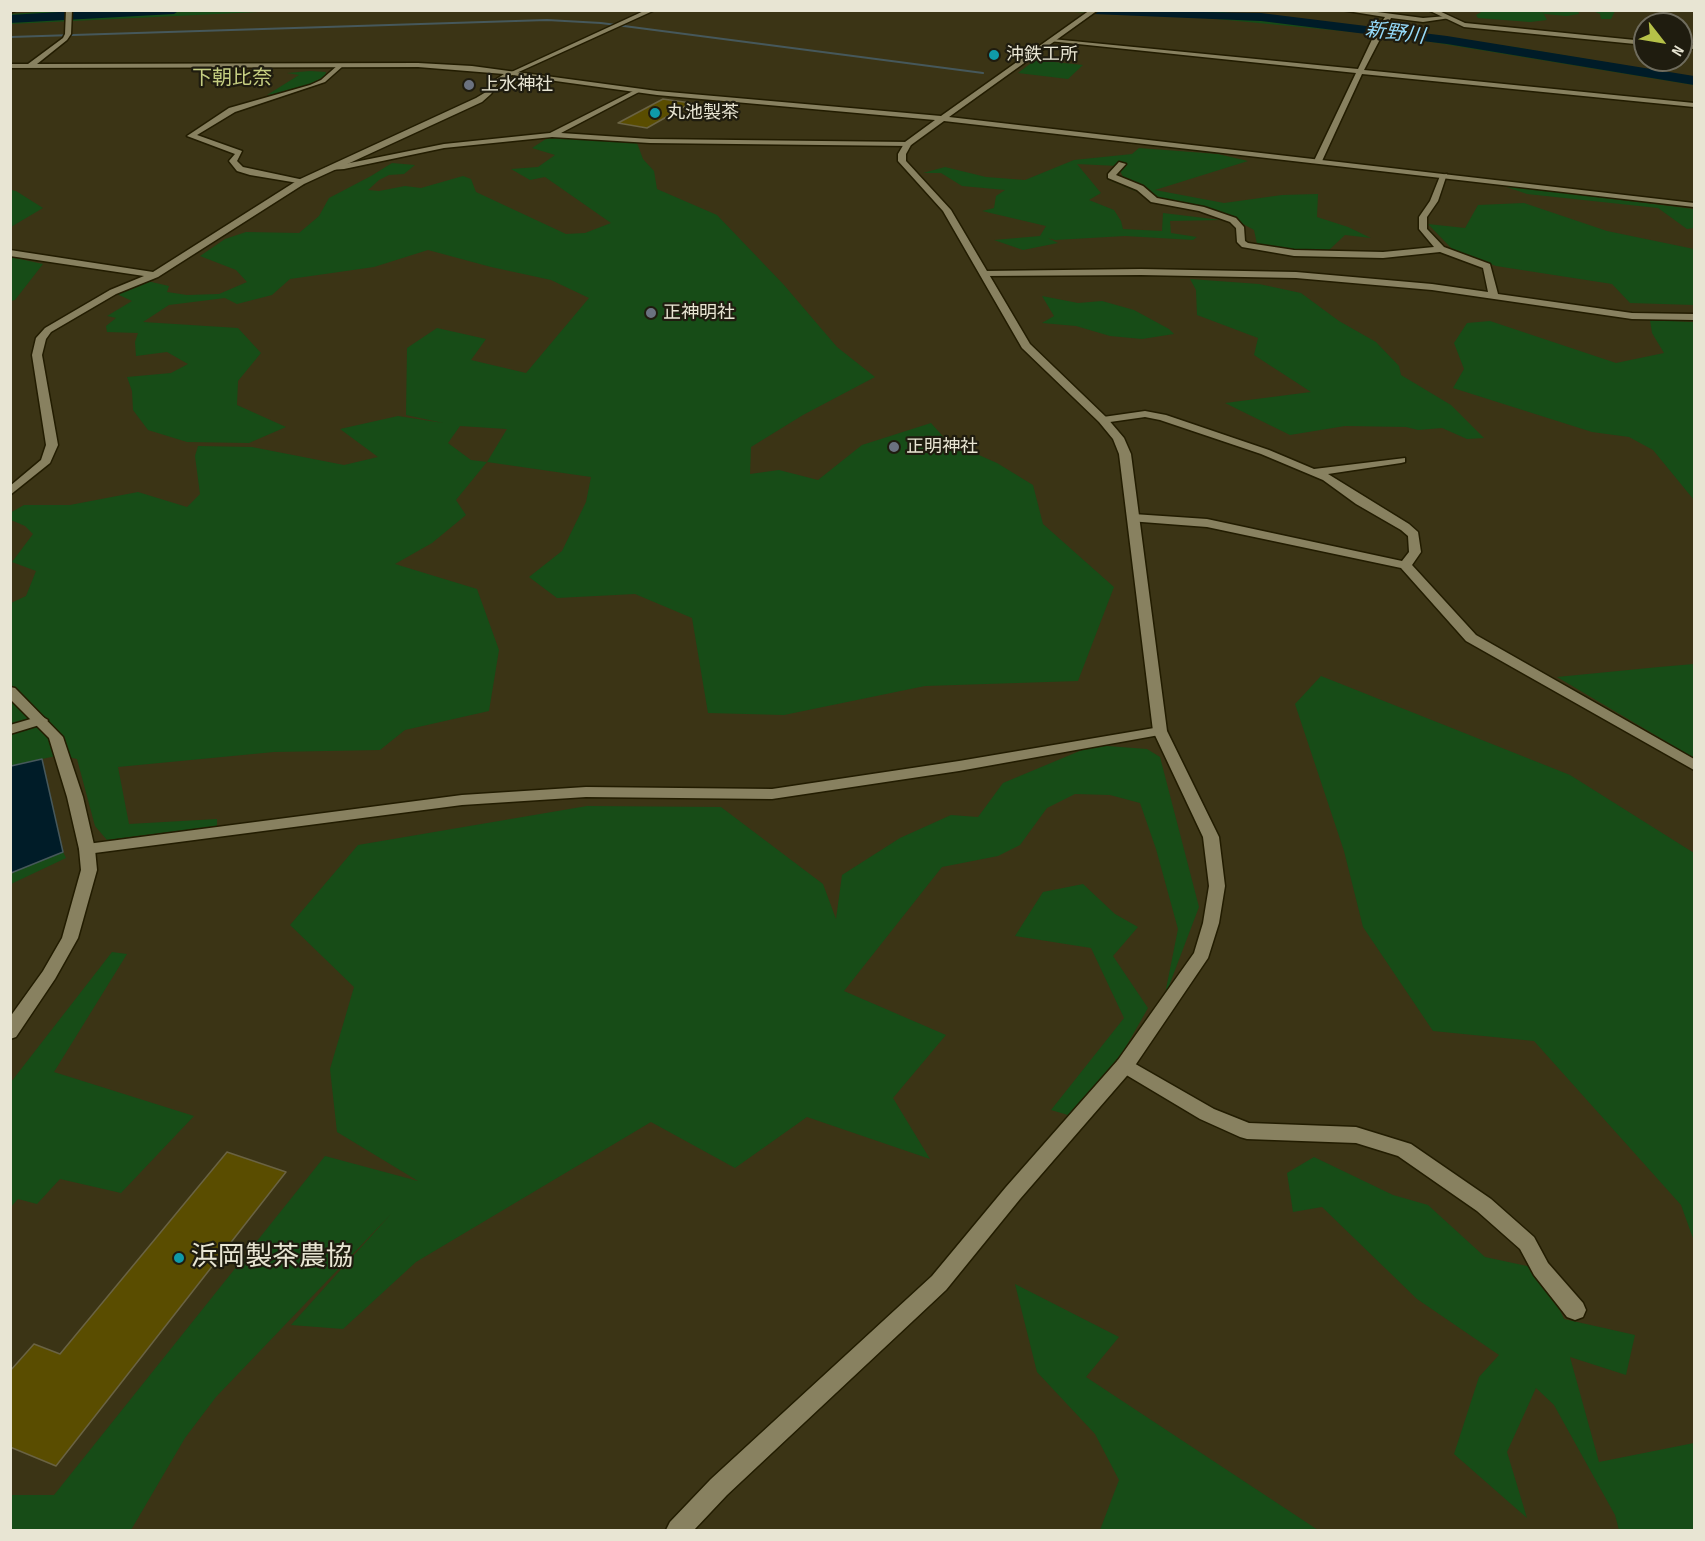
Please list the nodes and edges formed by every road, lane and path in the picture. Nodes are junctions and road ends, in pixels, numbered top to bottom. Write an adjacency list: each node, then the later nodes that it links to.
1 (69, 10): 10 (street)
2 (652, 10): 14 (street)
3 (1344, 10): 6 (street)
4 (1431, 10): 7 (street)
5 (1092, 13): 8 (street)
6 (1389, 16): 7 (street); 13 (street)
7 (1447, 18): 9 (street)
8 (1052, 41): 13 (street); 17 (street)
9 (1633, 42)
10 (31, 65): 11 (street); 12 (street)
11 (10, 66)
12 (340, 66): 14 (street); 26 (street)
13 (1361, 72): 16 (street); 22 (street)
14 (510, 74): 15 (street); 20 (street)
15 (637, 91): 17 (street); 18 (street)
16 (1695, 105)
17 (942, 118): 19 (street); 22 (street)
18 (552, 135): 19 (street); 21 (street)
19 (908, 144): 30 (street)
20 (363, 153): 21 (street); 24 (street)
21 (388, 157): 24 (street)
22 (1318, 161): 25 (street)
23 (1122, 164): 28 (street)
24 (329, 168): 26 (street)
25 (1444, 176): 27 (street); 28 (street)
26 (302, 182): 31 (street)
27 (1695, 205)
28 (1441, 249): 32 (street)
29 (10, 253): 31 (street)
30 (985, 274): 32 (street); 34 (street)
31 (155, 275): 37 (street)
32 (1494, 296): 33 (street)
33 (1695, 317)
34 (1103, 420): 36 (street); 38 (street)
35 (1401, 460): 36 (street)
36 (1313, 473): 39 (street)
37 (10, 492)
38 (1134, 518): 39 (street); 43 (street)
39 (1405, 565): 44 (street)
40 (10, 691): 41 (street)
41 (42, 720): 42 (street); 45 (street)
42 (10, 730)
43 (1160, 731): 45 (street); 47 (street)
44 (1695, 765)
45 (87, 849): 46 (street)
46 (10, 1032)
47 (1125, 1065): 48 (street); 49 (street)
48 (1575, 1310)
49 (678, 1530)

